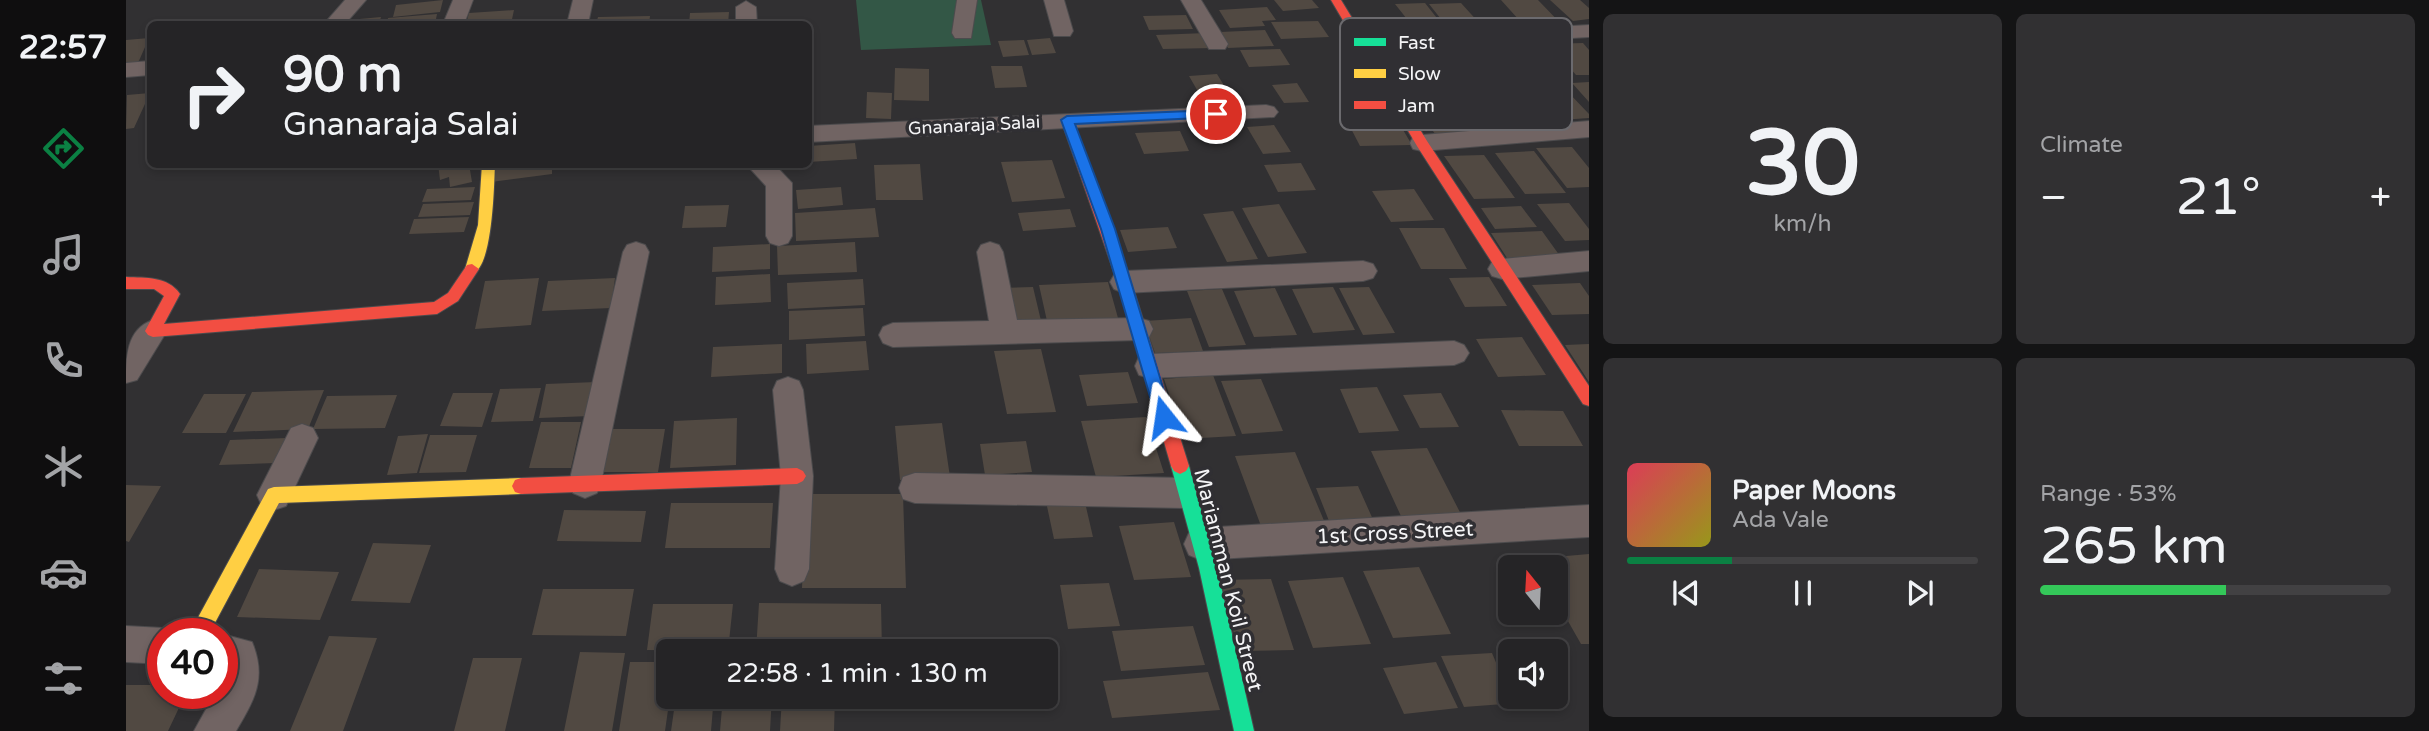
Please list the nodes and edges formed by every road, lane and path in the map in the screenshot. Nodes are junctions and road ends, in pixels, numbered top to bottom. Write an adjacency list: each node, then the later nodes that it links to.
1 (355, 0): 9 (street)
2 (463, 0): 10 (street)
3 (583, 0): 11 (street)
4 (967, 0): 13 (street)
5 (1054, 0): 12 (street)
6 (1191, 0): 14 (street)
7 (1336, 0): 8 (street)
8 (1347, 18)
9 (337, 21)
10 (455, 21)
11 (579, 21)
12 (1062, 31)
13 (963, 33)
14 (1217, 44)
15 (147, 68): 16 (street)
16 (126, 70)
17 (1266, 112): 18 (street, Gnanaraja Salai)
18 (1067, 120): 21 (street, Gnanaraja Salai); 31 (street, Mariamman Koil Street)
19 (1414, 130): 22 (street)
20 (1589, 130): 22 (street)
21 (812, 134)
22 (1422, 143): 29 (street)
23 (489, 168): 34 (street)
24 (762, 168): 25 (street)
25 (779, 236)
26 (636, 252): 44 (street)
27 (990, 253): 35 (street)
28 (1589, 261): 29 (street)
29 (1502, 269): 41 (street)
30 (1363, 271): 31 (street)
31 (1124, 282): 33 (street, Mariamman Koil Street)
32 (126, 283): 34 (street)
33 (1139, 329): 35 (street); 38 (street, Mariamman Koil Street)
34 (153, 331): 39 (street)
35 (1005, 332): 36 (street)
36 (893, 335)
37 (1454, 353): 38 (street)
38 (1150, 366): 46 (street, Mariamman Koil Street)
39 (126, 371)
40 (788, 390): 43 (street)
41 (1589, 399)
42 (302, 438): 47 (street)
43 (797, 476): 44 (street); 50 (street)
44 (585, 483): 47 (street)
45 (915, 488): 46 (street)
46 (1185, 493): 49 (street, Mariamman Koil Street)
47 (274, 495): 51 (street)
48 (1589, 522): 49 (street, 1st Cross Street)
49 (1201, 544): 58 (street, Mariamman Koil Street)
50 (792, 569)
51 (207, 618)
52 (126, 644): 53 (street)
53 (147, 645)
54 (238, 655): 55 (street)
55 (238, 687)
56 (226, 709): 57 (street)
57 (214, 731)
58 (1244, 731)

